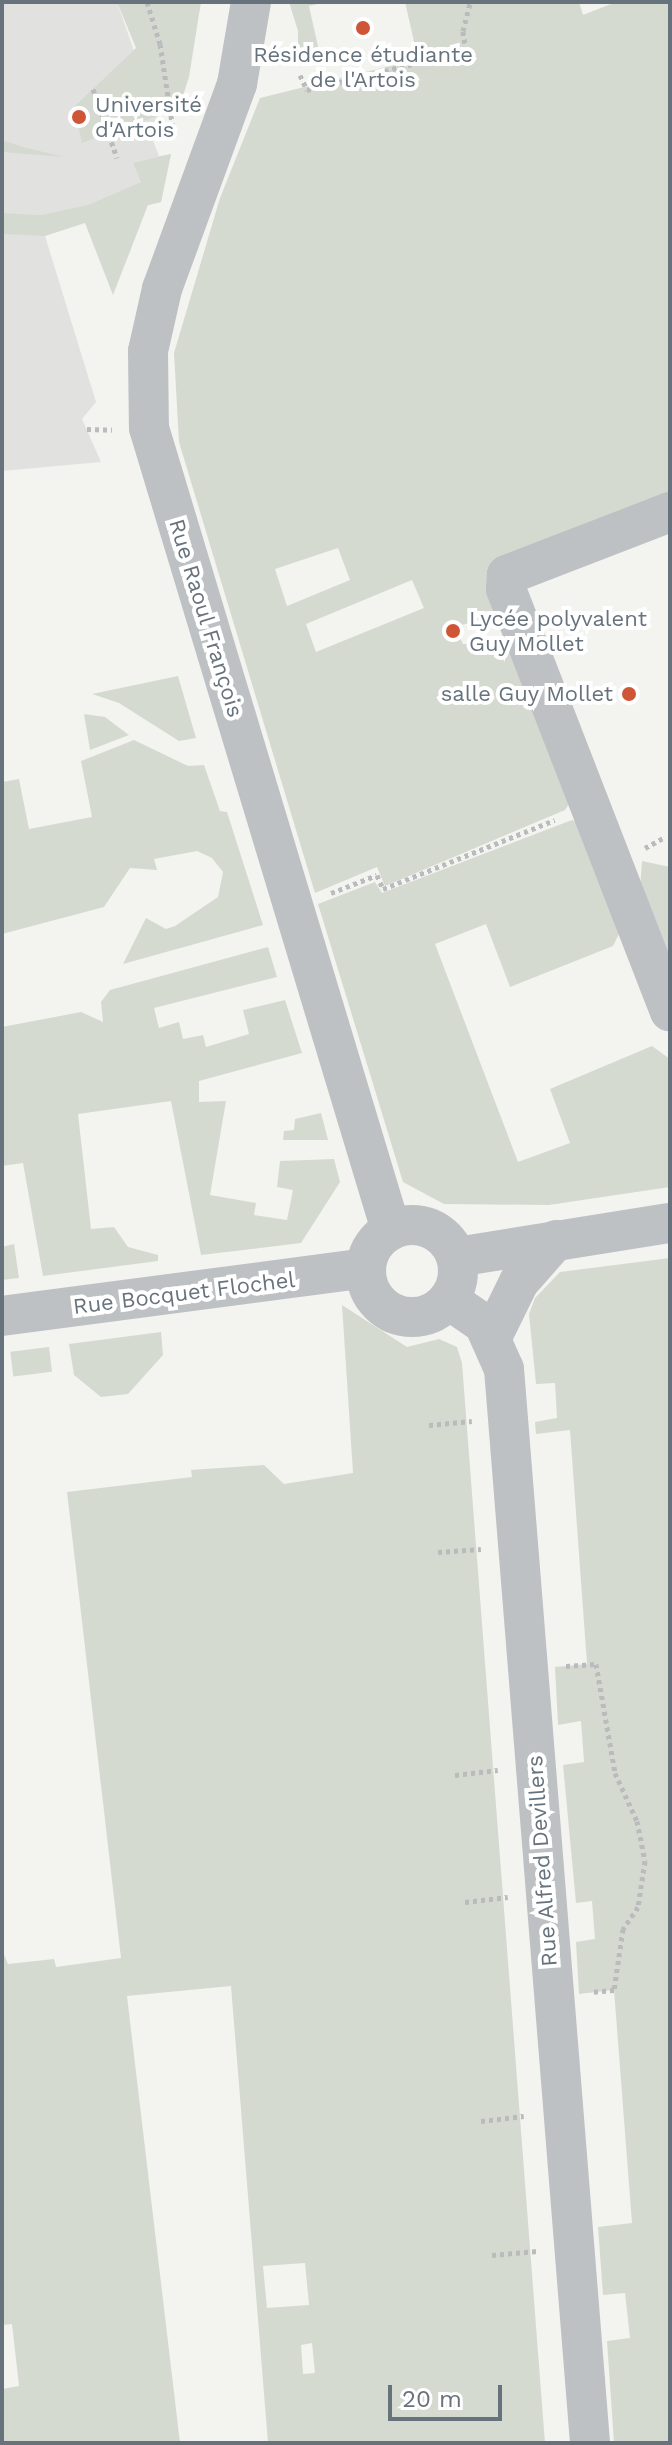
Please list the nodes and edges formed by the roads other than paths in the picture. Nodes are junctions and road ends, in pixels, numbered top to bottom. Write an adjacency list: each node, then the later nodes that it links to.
1 (251, 2): 5 (street, Rue Raoul François)
2 (670, 512): 3 (street)
3 (670, 1011)
4 (670, 1223): 6 (street)
5 (391, 1230): 7 (street); 8 (street)
6 (556, 1240): 7 (street); 11 (street)
7 (457, 1257): 9 (street)
8 (366, 1268): 9 (street); 10 (street, Rue Bocquet Flochel)
9 (449, 1300): 11 (street, Rue Alfred Devillers)
10 (2, 1316)
11 (492, 1337): 12 (street, Rue Alfred Devillers)
12 (590, 2443)

